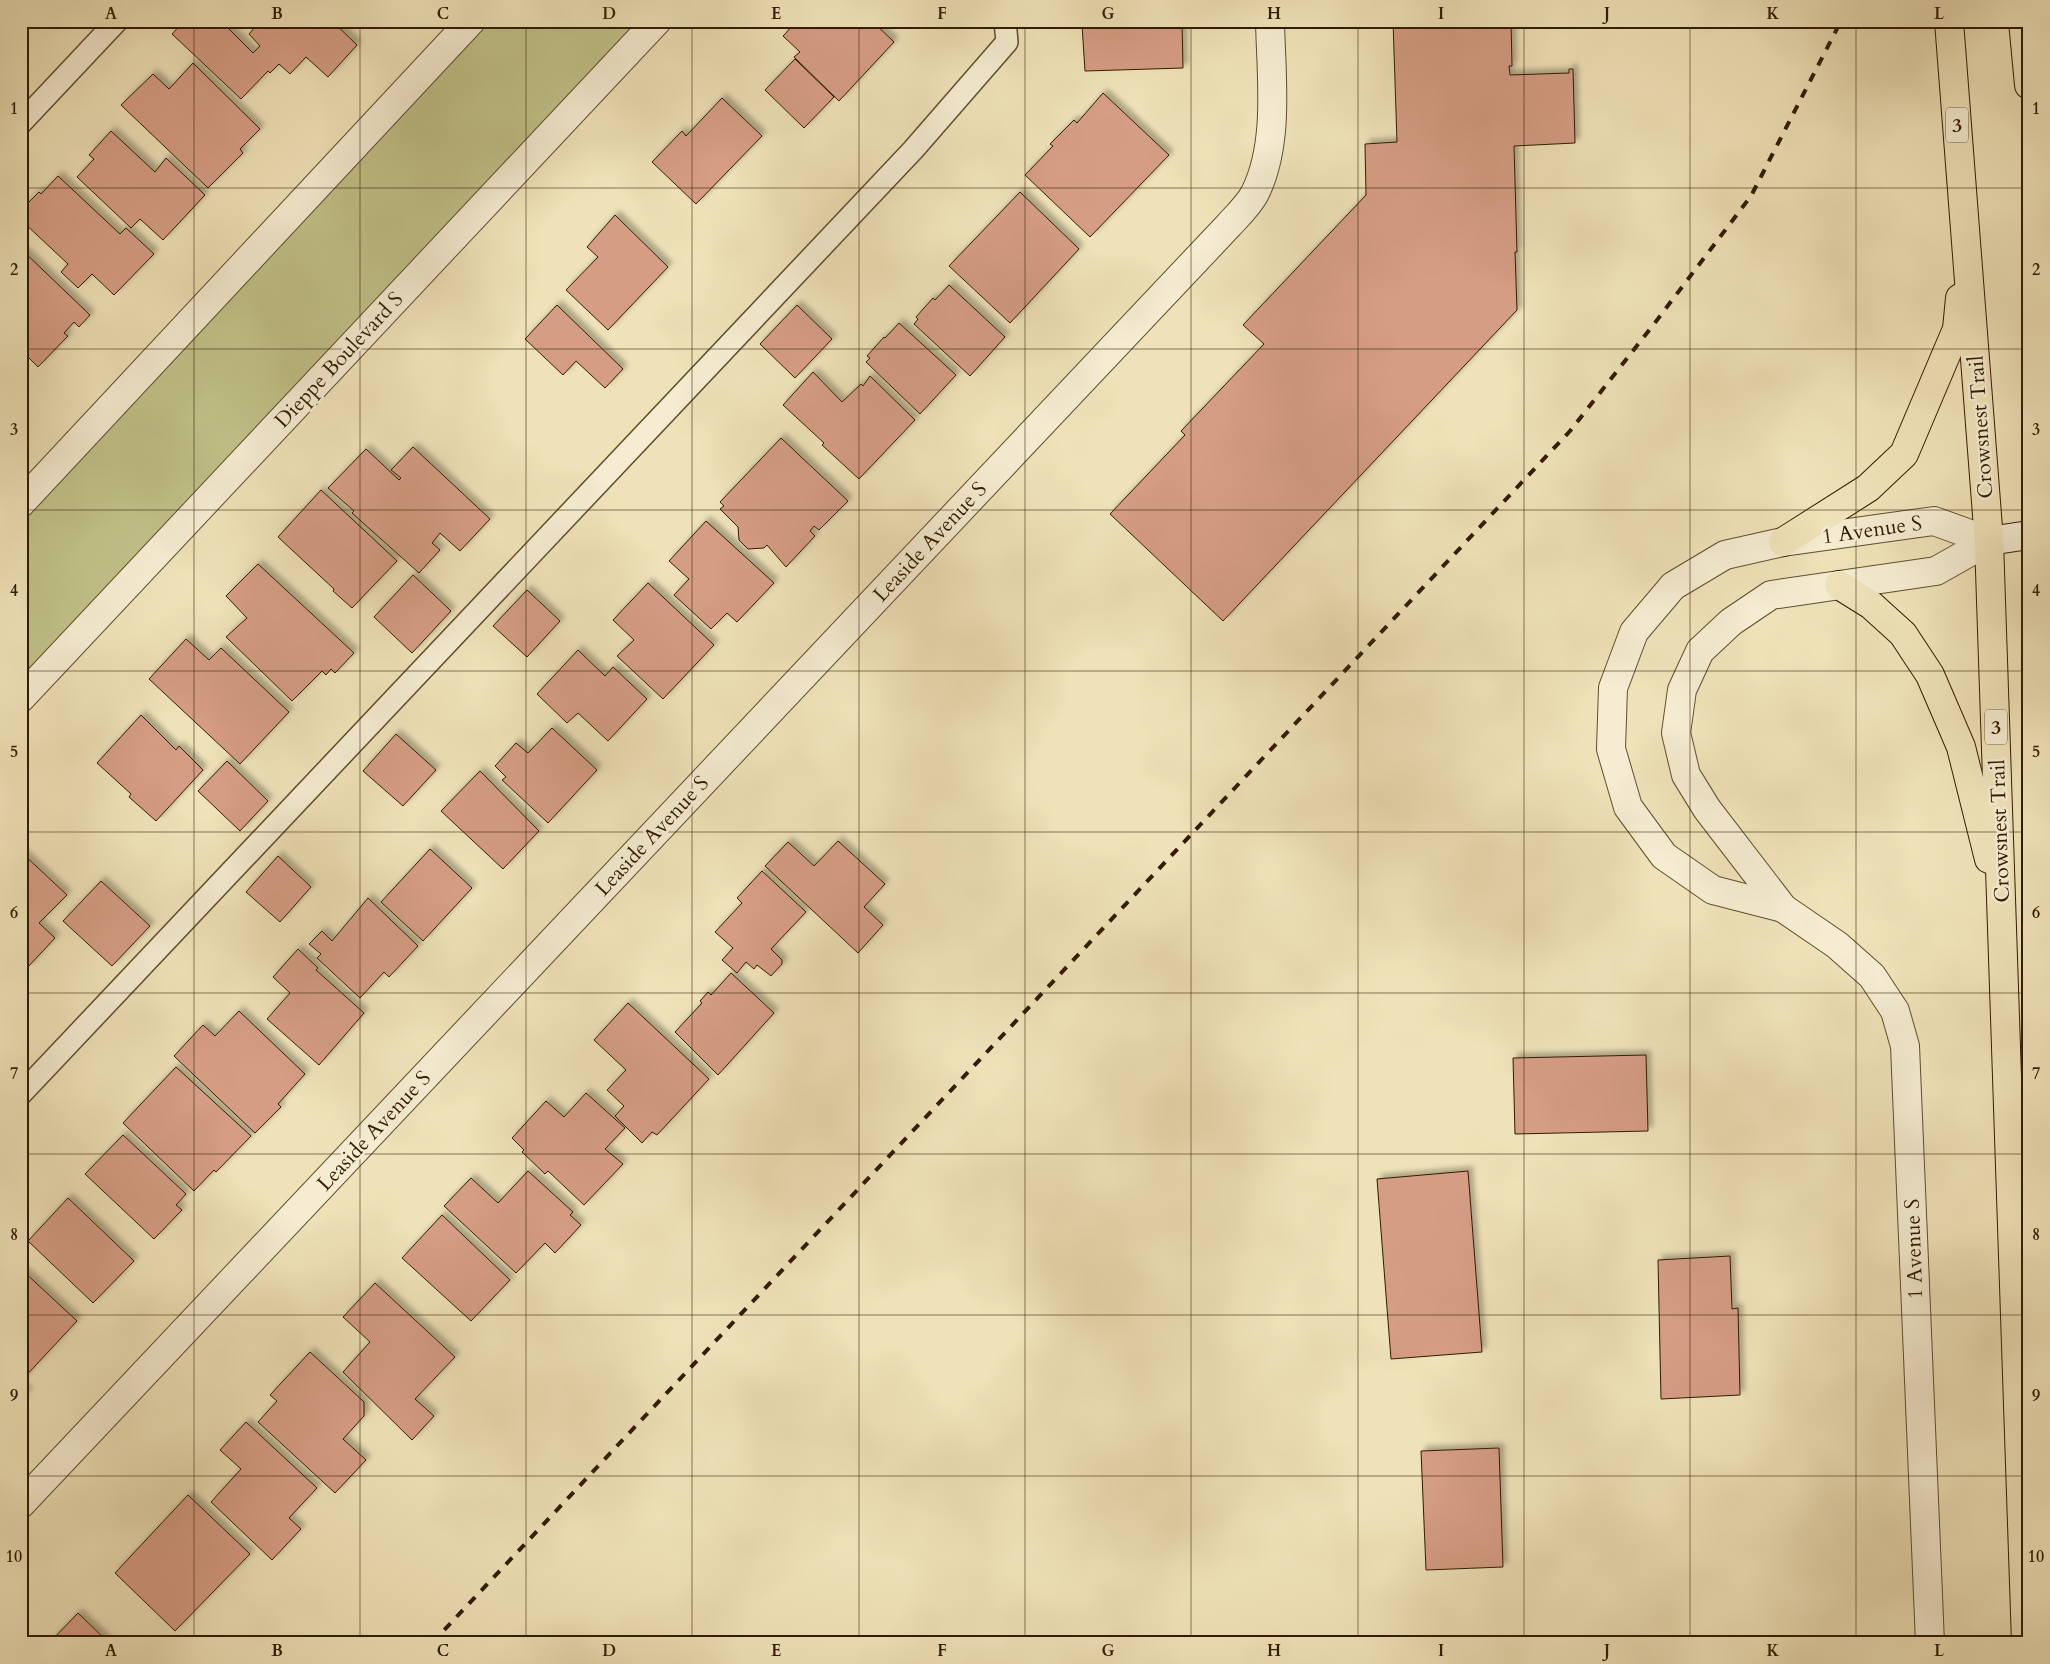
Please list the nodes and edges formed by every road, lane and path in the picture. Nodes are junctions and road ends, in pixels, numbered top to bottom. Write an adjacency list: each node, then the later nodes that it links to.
1 (117, 21): 9 (lane)
2 (470, 21): 11 (street)
3 (657, 21): 16 (street, Dieppe Boulevard S)
4 (1006, 21): 19 (lane)
5 (1270, 21): 20 (street, Leaside Avenue S)
6 (1950, 21): 10 (highway, Crowsnest Trail / 3)
7 (2023, 21): 8 (highway)
8 (2029, 85)
9 (21, 123)
10 (1966, 230): 13 (highway, Crowsnest Trail / 3); 14 (highway)
11 (21, 503)
12 (2029, 535): 13 (street)
13 (1989, 541): 14 (street, 1 Avenue S); 15 (street, 1 Avenue S); 18 (highway, Crowsnest Trail / 3)
14 (1784, 542): 17 (street, 1 Avenue S)
15 (1839, 585): 17 (street, 1 Avenue S); 18 (highway)
16 (21, 698)
17 (1782, 908): 21 (street, 1 Avenue S)
18 (2002, 913): 22 (highway, Crowsnest Trail / 3)
19 (21, 1094)
20 (21, 1504)
21 (1930, 1643)
22 (2026, 1643)

